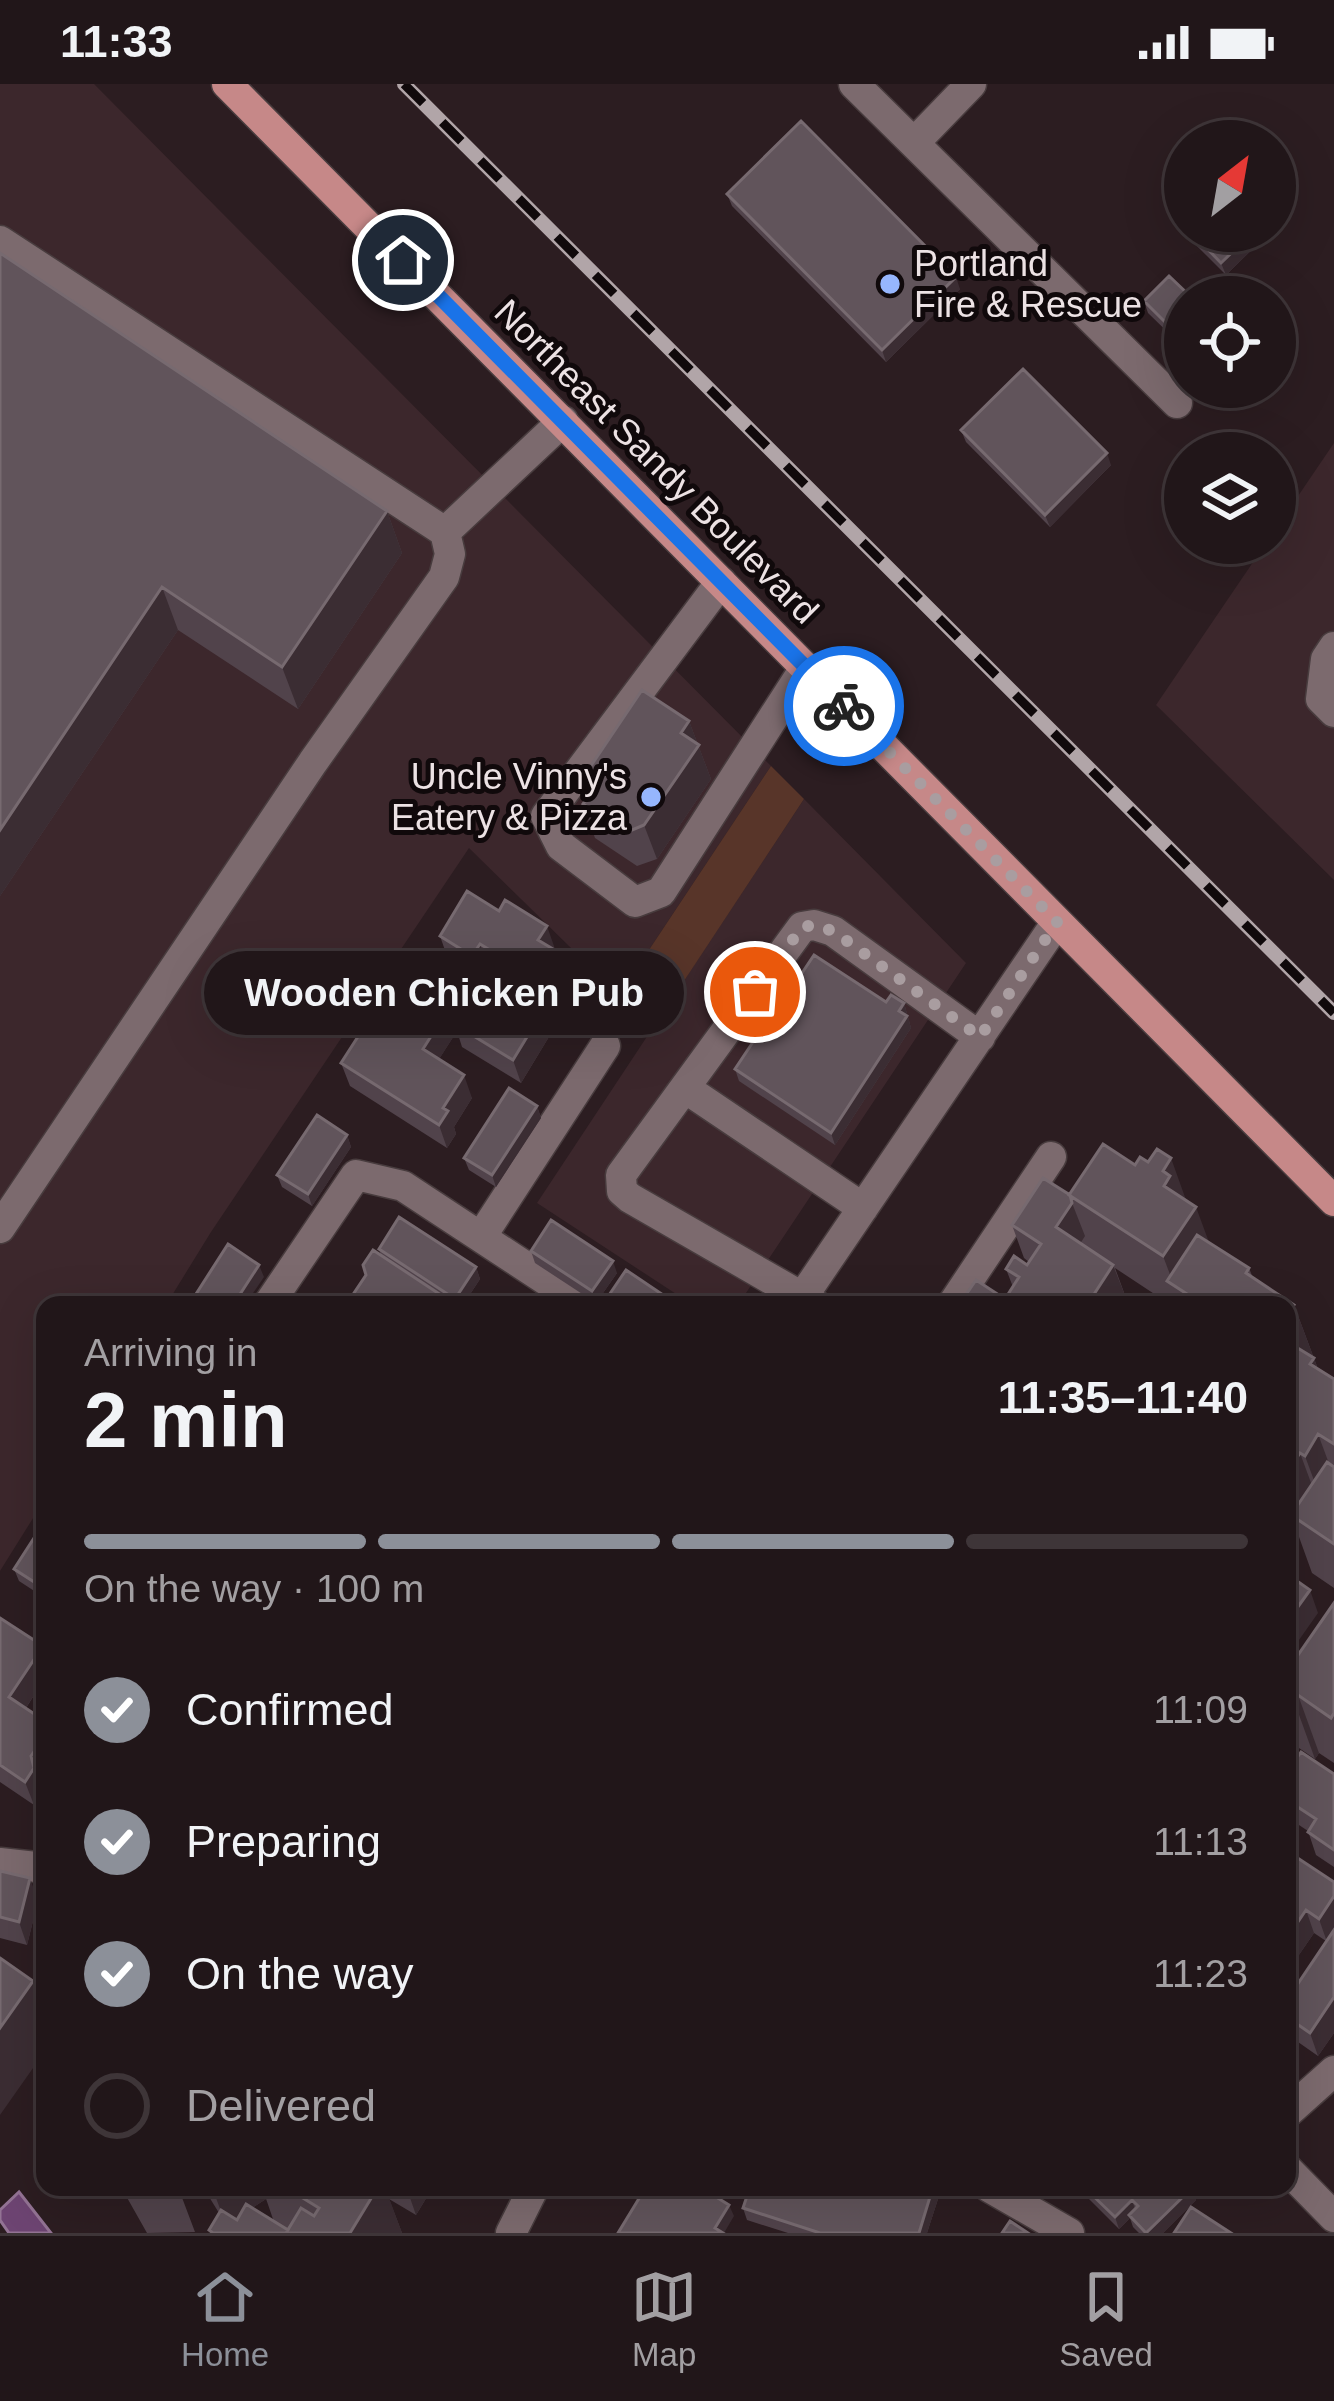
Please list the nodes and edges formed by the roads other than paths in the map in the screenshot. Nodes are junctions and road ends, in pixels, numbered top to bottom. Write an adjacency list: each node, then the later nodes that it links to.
1 (200, 84): 5 (main road)
2 (227, 84): 5 (main road, Northeast Sandy Boulevard)
3 (854, 84): 6 (street)
4 (971, 84): 6 (street)
5 (275, 132): 9 (main road, Northeast Sandy Boulevard)
6 (914, 143): 8 (street)
7 (0, 241): 10 (street)
8 (1164, 389)
9 (563, 421): 10 (street); 11 (main road, Northeast Sandy Boulevard)
10 (445, 532): 22 (street)
11 (721, 582): 13 (main road, Northeast Sandy Boulevard); 13 (street)
12 (1334, 647): 14 (street)
13 (806, 668): 15 (main road, Northeast Sandy Boulevard)
14 (1334, 712)
15 (1057, 922): 16 (street); 20 (main road, Northeast Sandy Boulevard)
16 (980, 1037): 18 (street); 21 (street)
17 (605, 1046): 23 (street)
18 (685, 1088): 21 (street); 26 (street)
19 (1051, 1156): 28 (street)
20 (1334, 1202)
21 (863, 1208): 27 (street)
22 (0, 1228)
23 (481, 1237): 24 (street); 25 (street)
24 (274, 1296)
25 (570, 1296)
26 (795, 1296)
27 (809, 1296)
28 (958, 1296)
29 (0, 1863): 30 (street)
30 (36, 1867)
31 (1334, 2071): 32 (street)
32 (1296, 2105)
33 (1296, 2179): 36 (street)
34 (525, 2196): 37 (street)
35 (1005, 2196): 38 (street)
36 (1334, 2217)
37 (512, 2233)
38 (1069, 2233)

